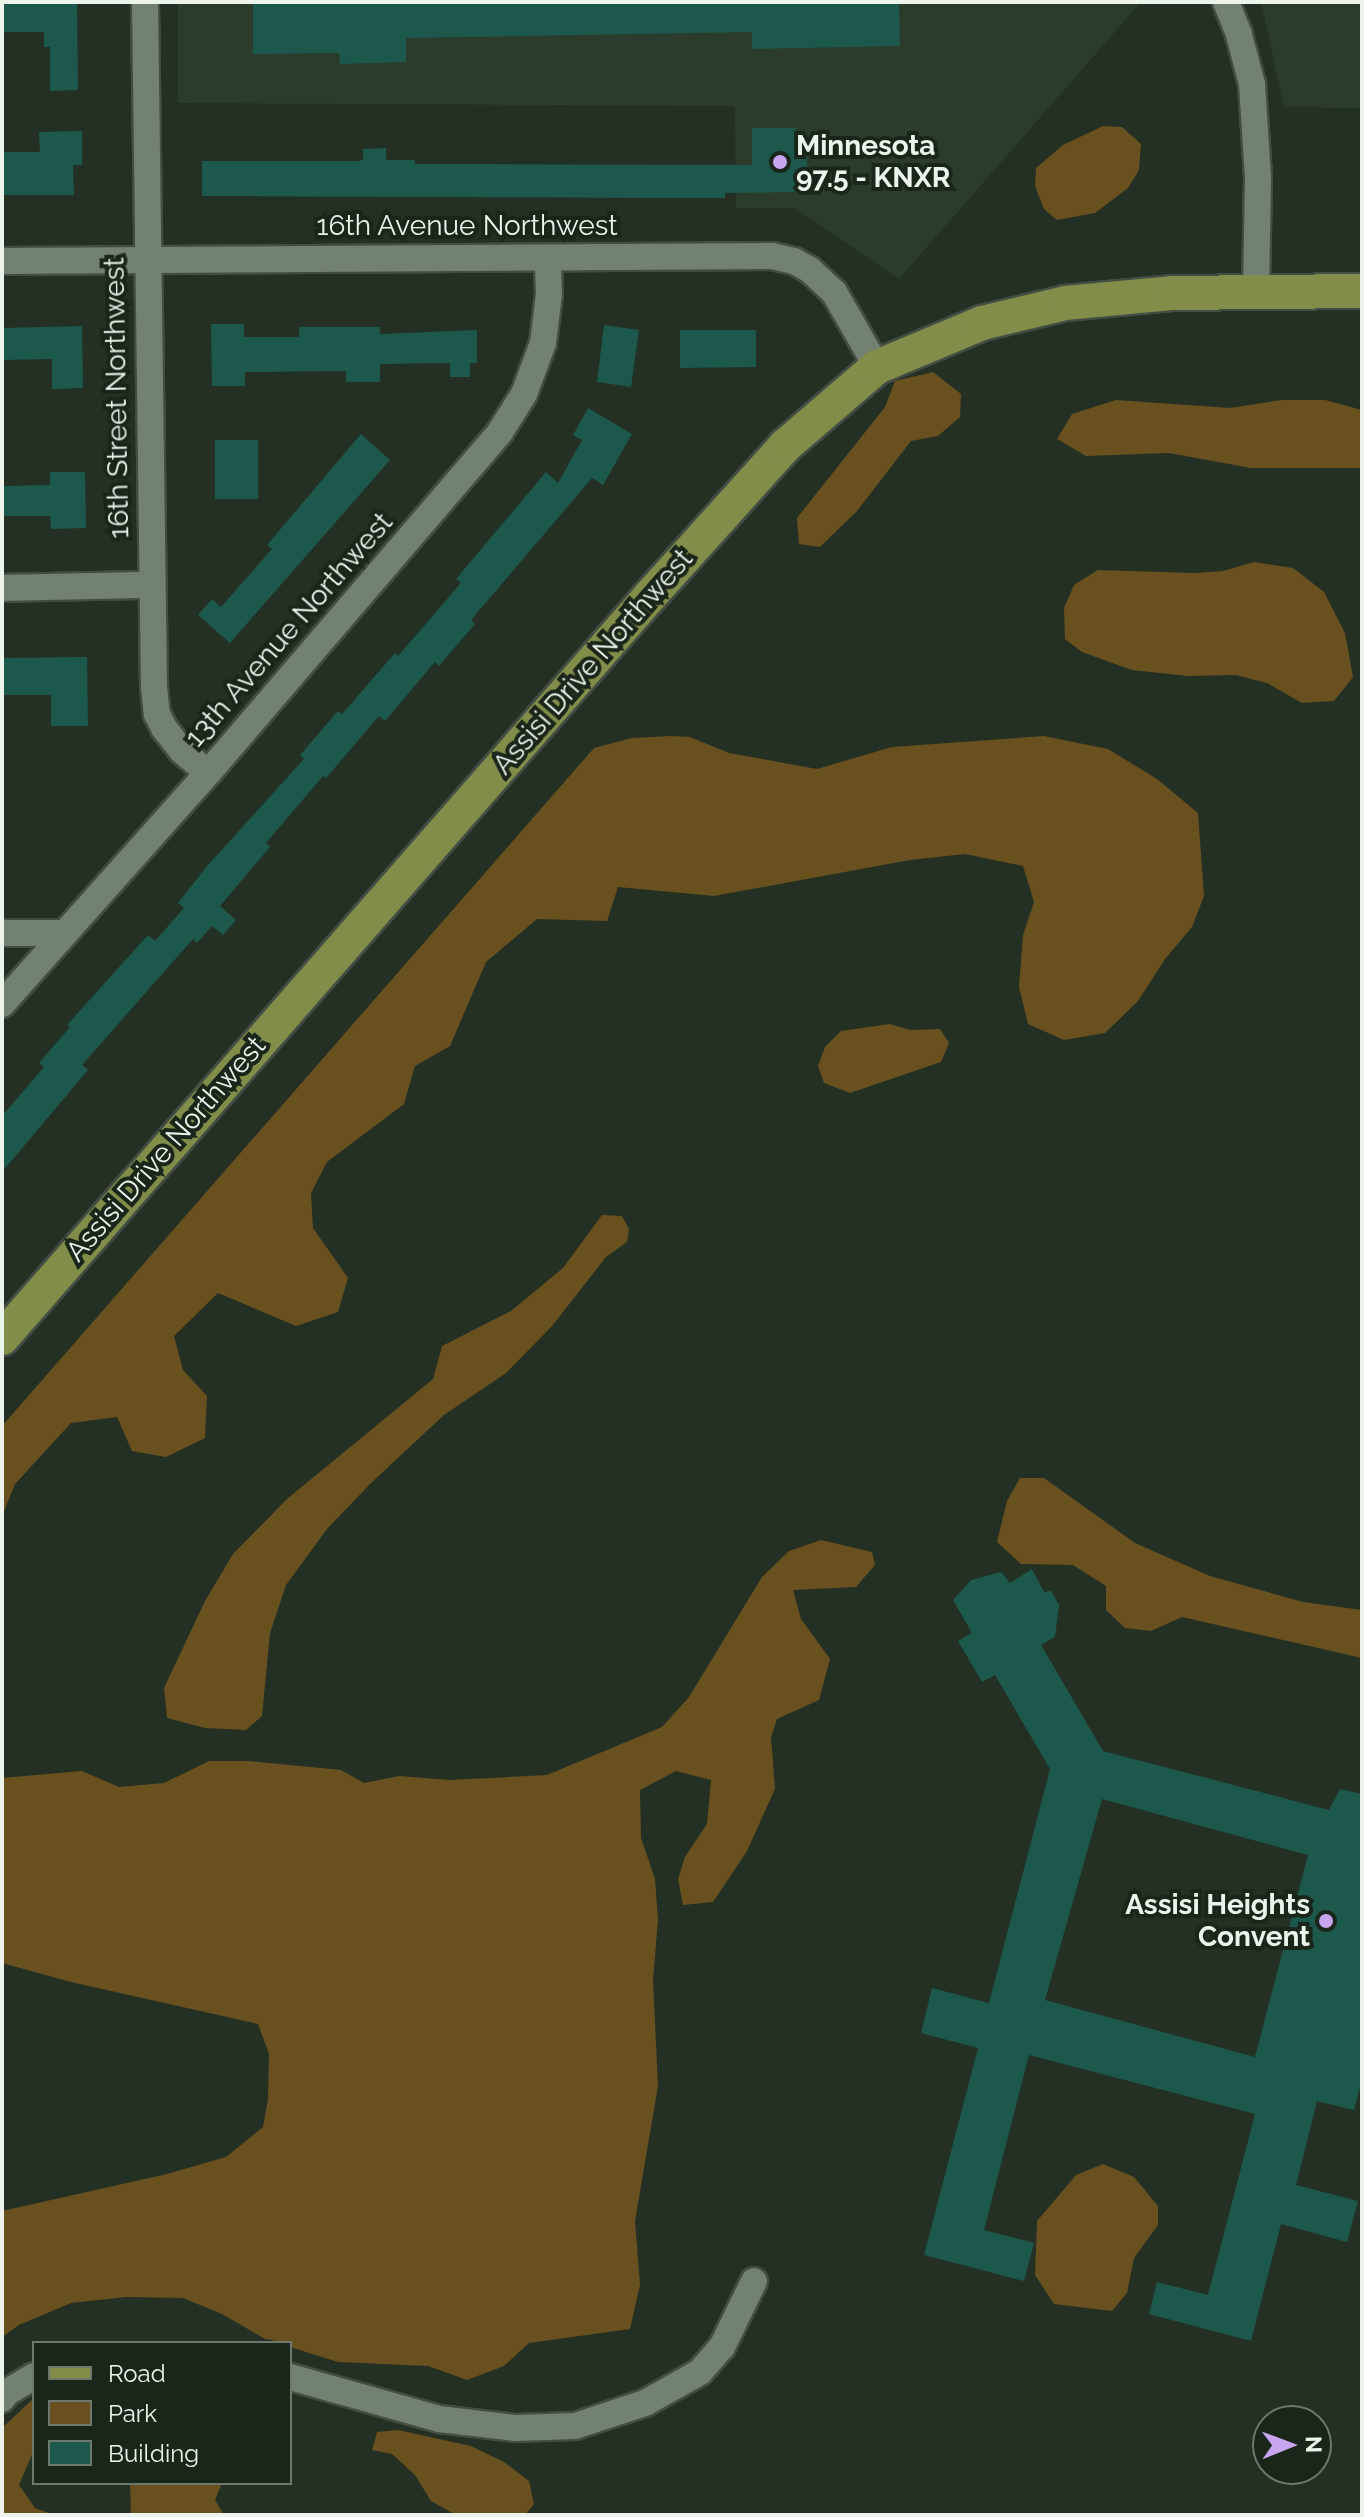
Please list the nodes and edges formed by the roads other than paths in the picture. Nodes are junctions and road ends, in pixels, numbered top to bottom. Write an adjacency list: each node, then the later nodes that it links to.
1 (145, 2): 4 (street, 16th Street Northwest)
2 (1226, 2): 6 (street)
3 (548, 259): 4 (street, 16th Avenue Northwest); 8 (street, 16th Avenue Northwest); 11 (street, 13th Avenue Northwest)
4 (148, 260): 5 (street, 16th Avenue Northwest); 9 (street, 16th Street Northwest)
5 (2, 261)
6 (1256, 292): 7 (main road, Assisi Drive Northwest); 8 (main road, Assisi Drive Northwest)
7 (1359, 292)
8 (877, 367): 15 (main road, Assisi Drive Northwest)
9 (151, 585): 10 (street); 11 (street, 16th Street Northwest)
10 (2, 588)
11 (208, 773): 13 (street, 13th Avenue Northwest)
12 (2, 933): 13 (street)
13 (65, 933): 14 (street, 13th Avenue Northwest)
14 (2, 1004)
15 (2, 1338)
16 (754, 2281): 18 (street)
17 (32, 2377): 19 (street)
18 (292, 2378)
19 (2, 2399)

